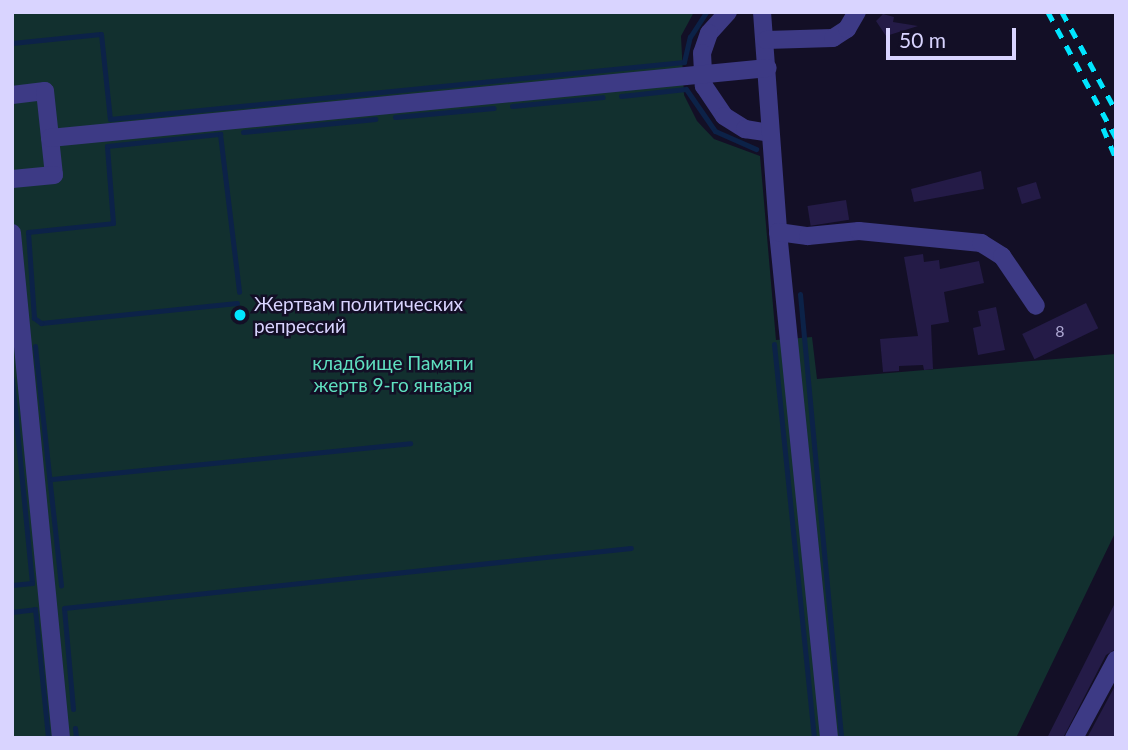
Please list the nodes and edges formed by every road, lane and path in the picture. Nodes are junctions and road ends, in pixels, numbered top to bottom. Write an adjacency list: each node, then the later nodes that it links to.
1 (728, 12): 6 (street)
2 (762, 12): 4 (street)
3 (857, 12): 4 (street)
4 (766, 40): 5 (street)
5 (768, 68): 6 (street); 8 (street)
6 (701, 74): 8 (street); 9 (street)
7 (12, 95): 9 (street)
8 (769, 133): 11 (street)
9 (50, 138): 10 (street)
10 (12, 179)
11 (778, 232): 13 (street); 16 (street)
12 (12, 233): 15 (street)
13 (1036, 306)
14 (1116, 660): 17 (street)
15 (61, 738)
16 (829, 738)
17 (1074, 738)

